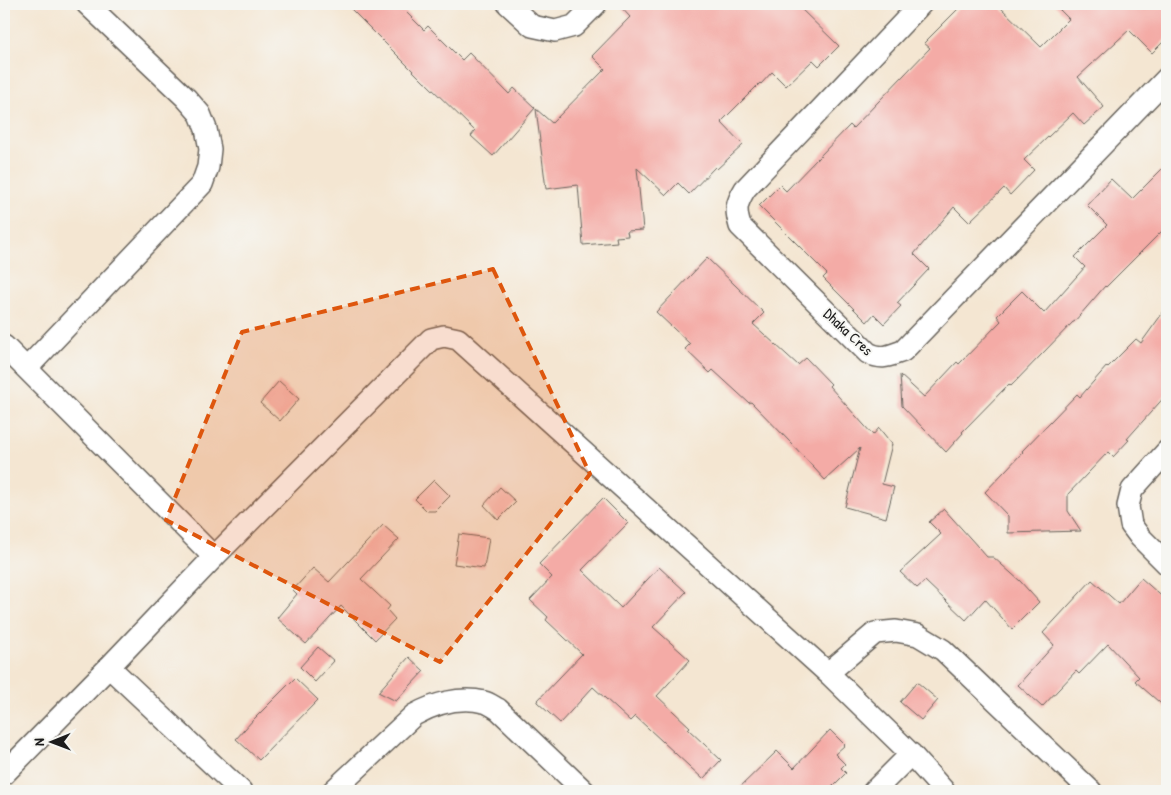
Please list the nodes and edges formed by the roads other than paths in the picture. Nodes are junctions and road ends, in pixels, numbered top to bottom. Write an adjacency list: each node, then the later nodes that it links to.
1 (87, 4): 7 (street)
2 (508, 4): 3 (street)
3 (596, 4)
4 (921, 4): 5 (street, Dhaka Cres)
5 (1167, 78)
6 (4, 346): 7 (street)
7 (27, 368): 9 (street)
8 (1167, 451): 10 (street)
9 (214, 557): 11 (street); 12 (street)
10 (1167, 564)
11 (109, 667): 14 (street); 15 (street)
12 (828, 673): 13 (street); 20 (street)
13 (911, 754): 18 (street); 19 (street)
14 (4, 774)
15 (241, 791)
16 (333, 791): 17 (street)
17 (584, 791)
18 (874, 791)
19 (944, 791)
20 (1091, 791)

